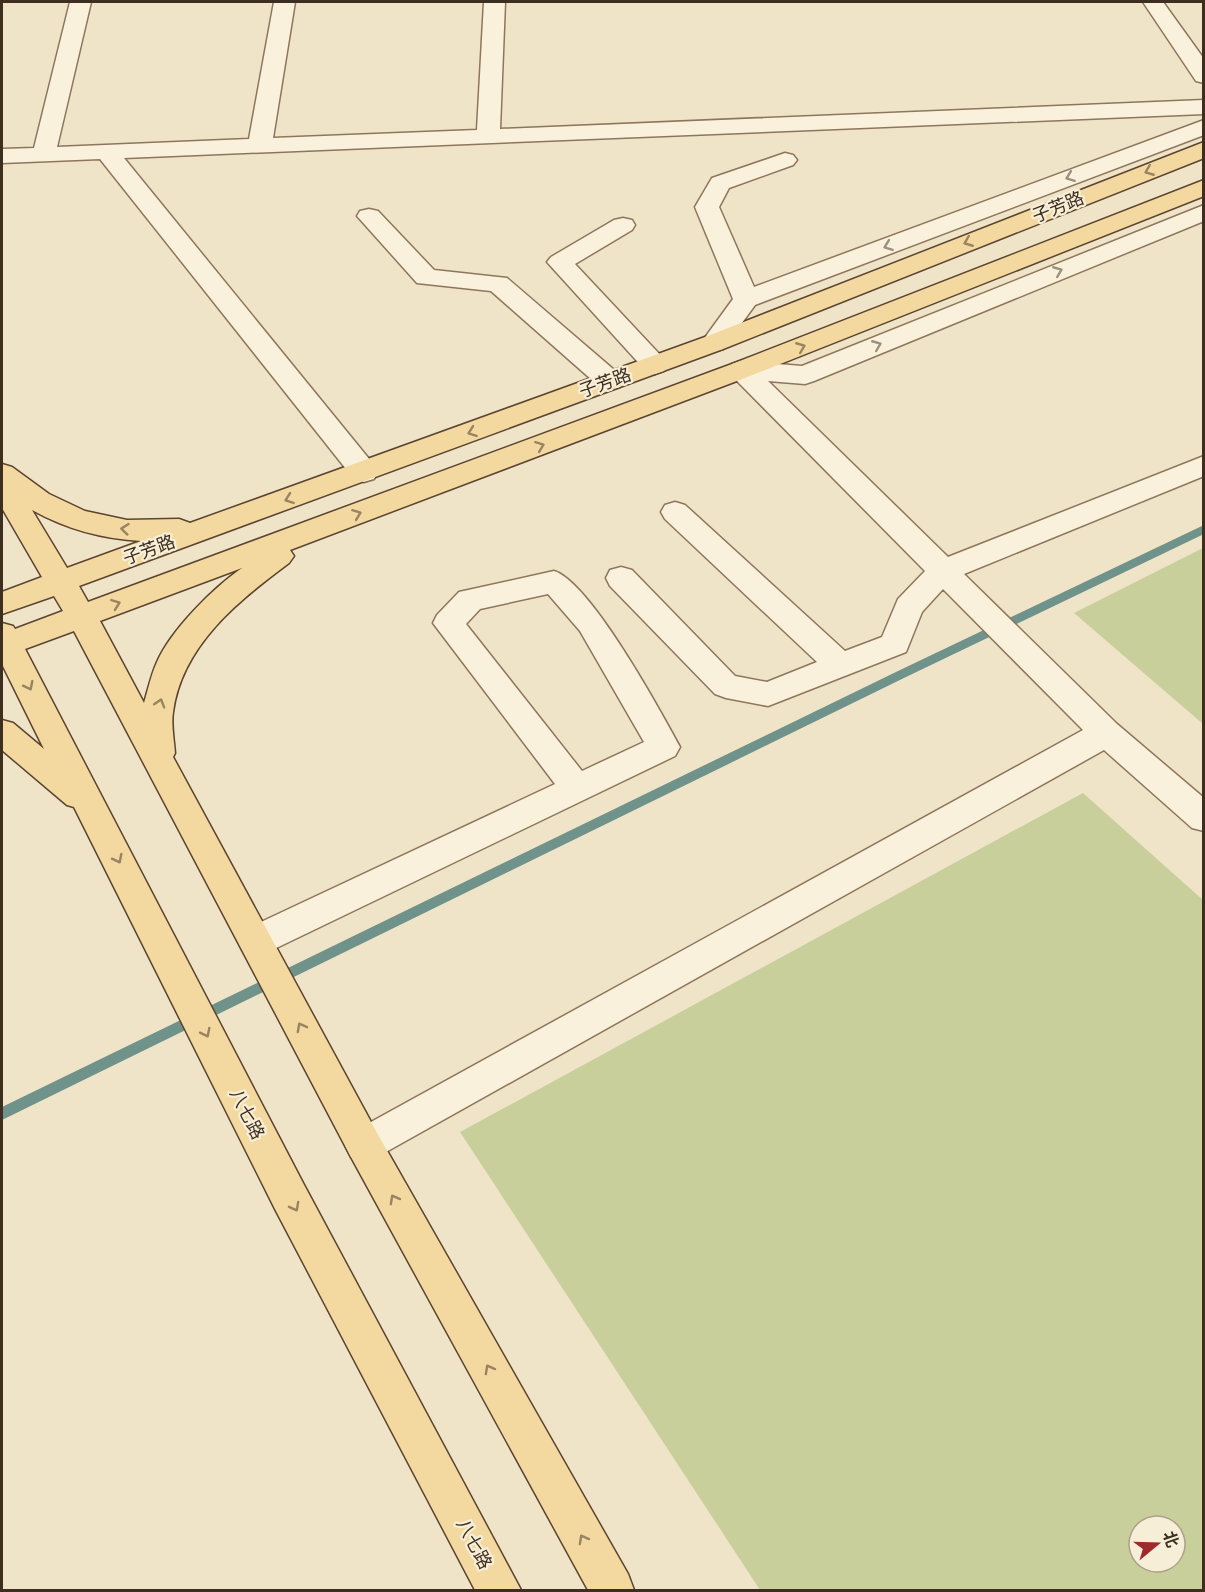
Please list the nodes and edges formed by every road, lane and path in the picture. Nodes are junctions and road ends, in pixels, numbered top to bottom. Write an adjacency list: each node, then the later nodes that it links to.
1 (80, 2): 12 (street)
2 (284, 2): 9 (street)
3 (494, 2): 8 (street)
4 (1152, 2): 5 (street)
5 (1203, 76)
6 (1203, 107): 8 (street)
7 (1203, 127): 19 (street, one-way to 19)
8 (488, 135): 9 (street)
9 (260, 145): 11 (street)
10 (1203, 149): 20 (main road, 子芳路, one-way to 20)
11 (106, 151): 12 (street); 25 (street)
12 (44, 154): 13 (street)
13 (2, 156)
14 (785, 160): 19 (street)
15 (1203, 187): 22 (main road, one-way to 15)
16 (1203, 212): 22 (street, one-way to 16)
17 (369, 216): 23 (street)
18 (623, 225): 21 (street)
19 (746, 299): 20 (street)
20 (714, 343): 21 (main road, 子芳路)
21 (656, 364): 23 (main road, 子芳路)
22 (741, 370): 30 (main road, one-way to 22); 31 (street)
23 (610, 381): 25 (main road, 子芳路, one-way to 25)
24 (1203, 465): 31 (street)
25 (364, 472): 29 (main road, 子芳路, one-way to 29)
26 (2, 474): 29 (main road, one-way to 26)
27 (2, 486): 33 (main road)
28 (675, 512): 37 (street)
29 (225, 522): 33 (main road, 子芳路)
30 (316, 529): 35 (main road, one-way to 30); 40 (main road, one-way to 30)
31 (943, 571): 37 (street); 39 (street)
32 (621, 578): 37 (street)
33 (60, 583): 34 (main road, 子芳路); 35 (main road)
34 (2, 603)
35 (82, 617): 36 (main road); 40 (main road)
36 (4, 641): 42 (main road, 八七路, one-way to 42)
37 (840, 665)
38 (2, 732): 42 (main road)
39 (1106, 733): 43 (street); 45 (street)
40 (160, 761): 44 (main road)
41 (577, 789): 41 (street); 44 (street)
42 (90, 806): 46 (main road, 八七路, one-way to 46)
43 (1203, 818)
44 (256, 941): 45 (main road, one-way to 44)
45 (364, 1145): 47 (main road, one-way to 45)
46 (499, 1590)
47 (612, 1590)

